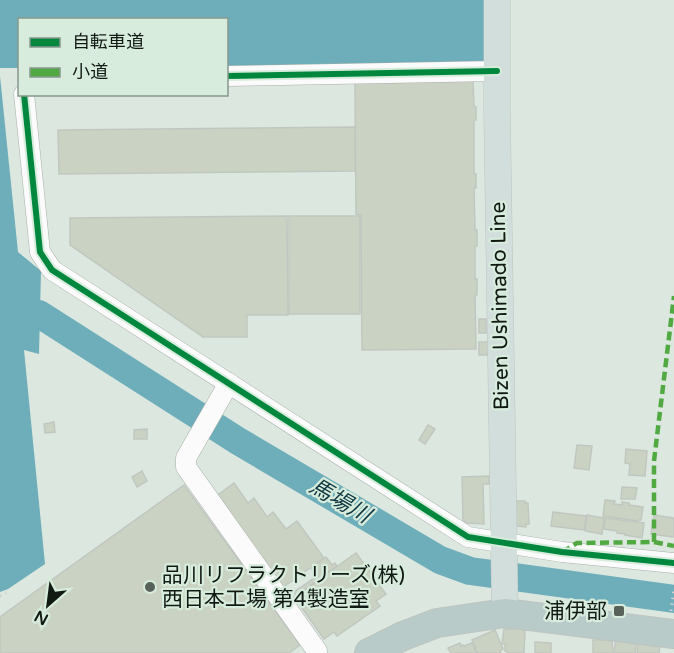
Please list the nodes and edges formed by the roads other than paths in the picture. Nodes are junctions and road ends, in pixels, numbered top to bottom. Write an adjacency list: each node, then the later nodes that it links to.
1 (497, 0): 2 (main road, Bizen Ushimado Line)
2 (497, 72): 3 (street); 6 (main road, Bizen Ushimado Line)
3 (228, 76)
4 (24, 96): 5 (street)
5 (227, 386): 6 (street); 10 (street)
6 (504, 546): 7 (street); 8 (main road, Bizen Ushimado Line)
7 (674, 563)
8 (505, 606): 9 (highway); 11 (highway)
9 (673, 623)
10 (317, 651)
11 (369, 653)

